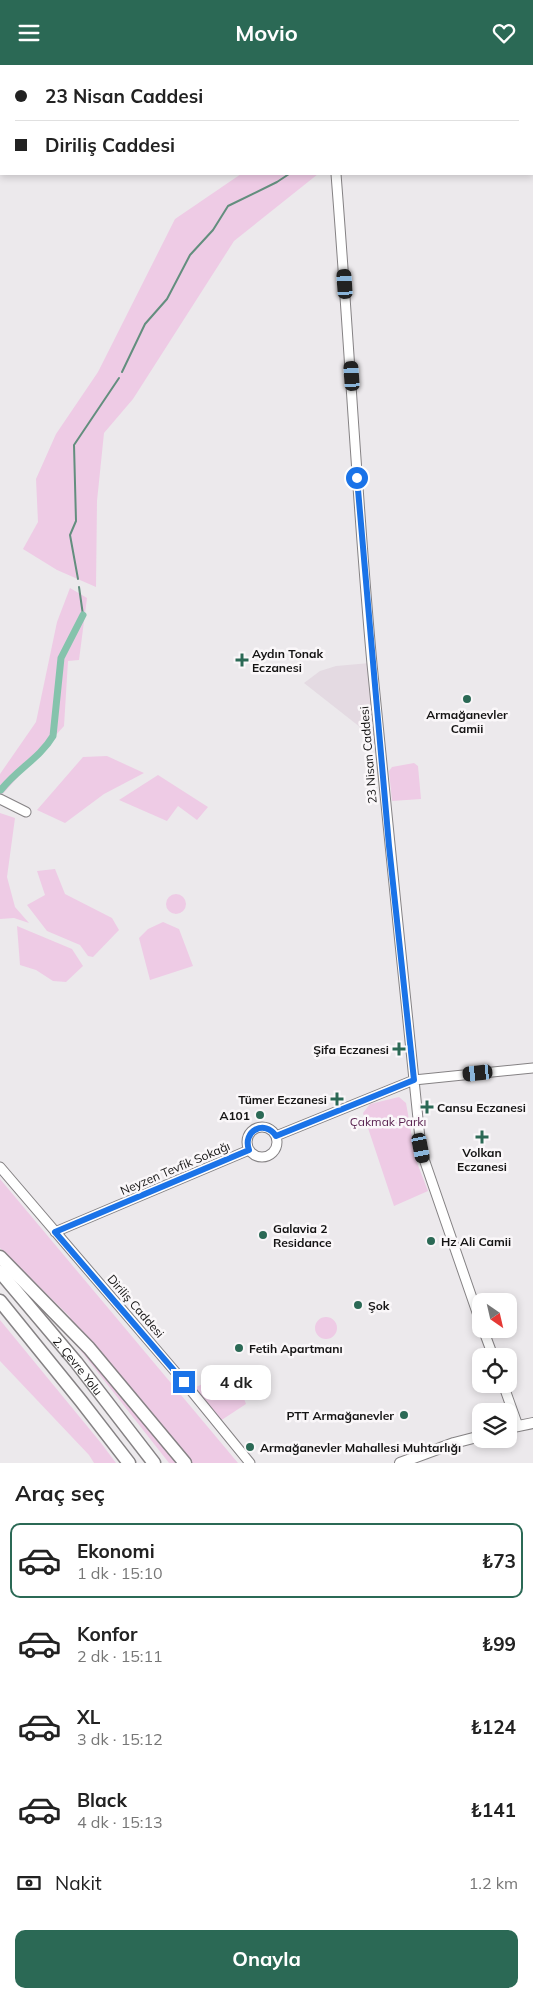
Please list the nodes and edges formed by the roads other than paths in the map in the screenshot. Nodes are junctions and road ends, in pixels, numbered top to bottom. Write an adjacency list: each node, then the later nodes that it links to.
1 (336, 175): 5 (street, 23 Nisan Caddesi)
2 (0, 799): 3 (street)
3 (26, 812)
4 (533, 1068): 5 (street)
5 (414, 1080): 6 (street); 12 (street, 23 Nisan Caddesi)
6 (276, 1136): 7 (street); 7 (street)
7 (249, 1150): 9 (street, Neyzen Tevfik Sokağı)
8 (0, 1167): 9 (street, Diriliş Caddesi)
9 (55, 1232): 20 (street, Diriliş Caddesi)
10 (0, 1257): 19 (highway)
11 (0, 1272): 18 (highway, 2. Çevre Yolu)
12 (472, 1297)
13 (0, 1301): 17 (highway, 2. Çevre Yolu)
14 (533, 1423): 15 (main road)
15 (517, 1426)
16 (472, 1438): 21 (main road)
17 (129, 1463)
18 (154, 1463)
19 (185, 1463)
20 (250, 1463)
21 (400, 1463)

